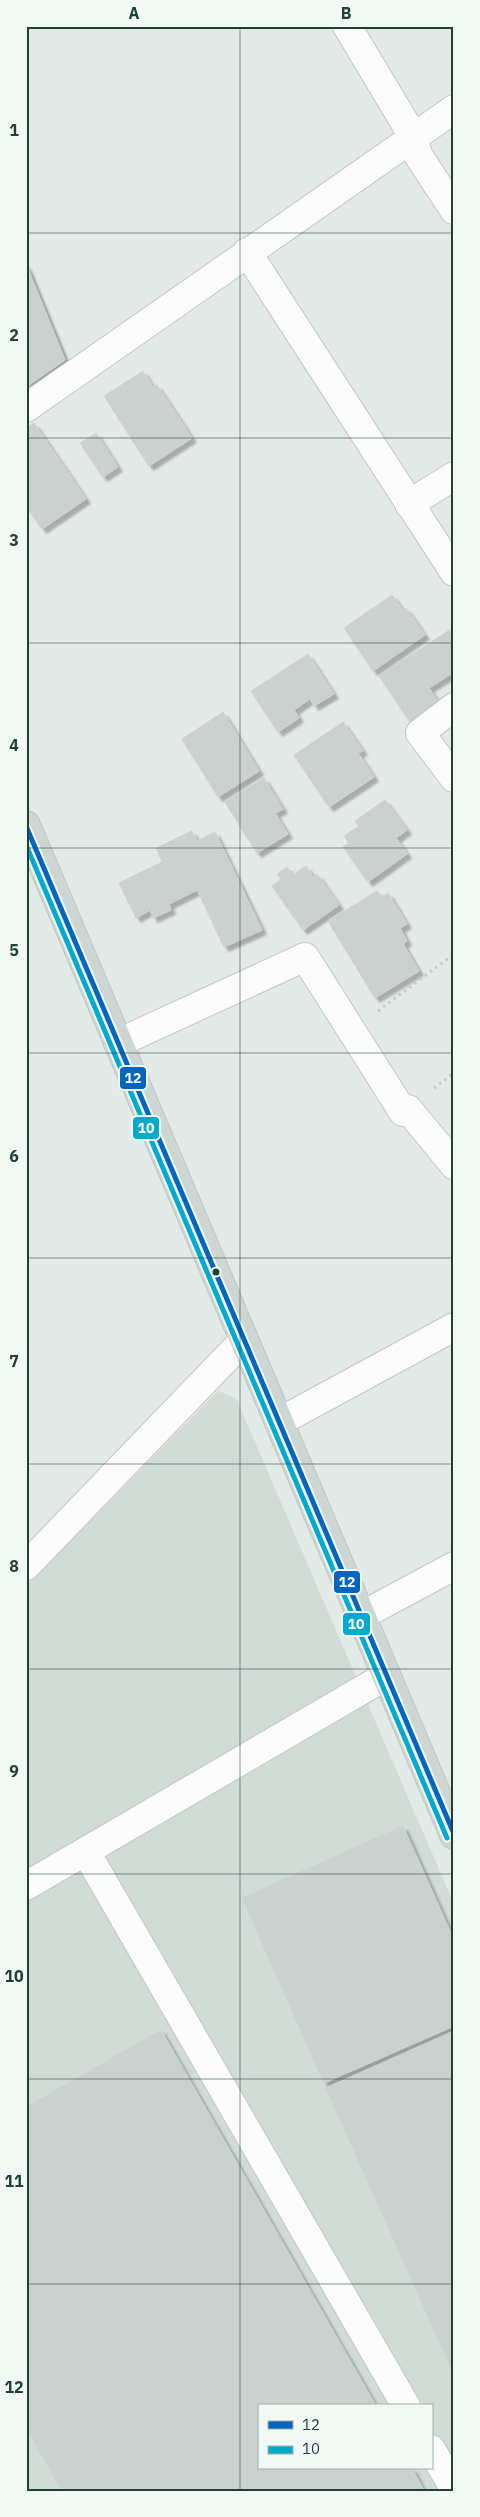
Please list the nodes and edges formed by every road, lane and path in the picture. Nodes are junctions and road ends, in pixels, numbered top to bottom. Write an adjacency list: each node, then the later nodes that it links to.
1 (347, 26): 3 (street)
2 (454, 109): 3 (street)
3 (414, 138): 4 (street); 5 (street)
4 (454, 210)
5 (247, 252): 6 (street); 8 (street)
6 (26, 408)
7 (454, 476): 8 (street)
8 (410, 504): 9 (street)
9 (454, 572)
10 (454, 707): 11 (street)
11 (454, 778)
12 (26, 825): 15 (main road)
13 (454, 954): 14 (path)
14 (351, 1030): 15 (street); 16 (street)
15 (118, 1043): 18 (main road)
16 (454, 1165)
17 (454, 1327): 19 (street)
18 (244, 1340): 19 (main road); 20 (street)
19 (278, 1422): 22 (main road)
20 (26, 1566)
21 (454, 1566): 22 (street)
22 (361, 1616): 23 (main road)
23 (386, 1676): 24 (main road); 25 (street)
24 (454, 1836)
25 (86, 1852): 26 (street); 27 (street)
26 (26, 1886)
27 (405, 2404)
28 (432, 2451): 29 (street)
29 (454, 2488)

